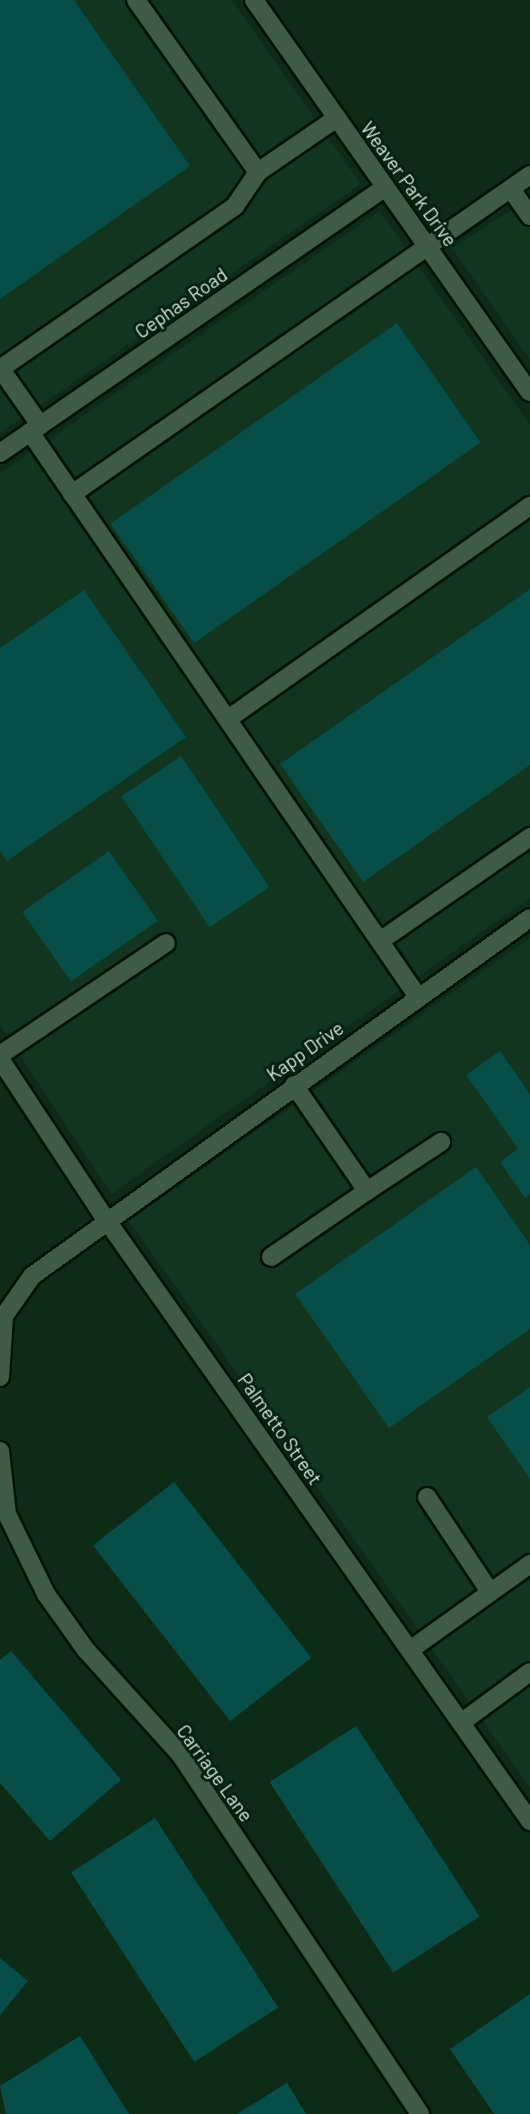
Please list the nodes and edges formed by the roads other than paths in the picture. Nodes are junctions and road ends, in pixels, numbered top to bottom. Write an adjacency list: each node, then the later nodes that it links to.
1 (136, 0): 4 (street)
2 (254, 0): 3 (street, Weaver Park Drive)
3 (337, 118): 4 (street); 6 (street, Weaver Park Drive)
4 (258, 172): 10 (street)
5 (530, 175): 7 (street)
6 (385, 187): 9 (street, Weaver Park Drive); 12 (street, Cephas Road)
7 (511, 189): 8 (street); 9 (street)
8 (530, 216)
9 (429, 247): 11 (street, Weaver Park Drive); 14 (street)
10 (0, 369): 12 (street)
11 (530, 392)
12 (35, 429): 13 (street, Cephas Road); 14 (street)
13 (0, 453)
14 (72, 494): 16 (street)
15 (530, 506): 16 (street)
16 (228, 719): 19 (street)
17 (530, 836): 19 (street)
18 (530, 918): 21 (street, Kapp Drive)
19 (380, 941): 21 (street)
20 (166, 943): 22 (street)
21 (418, 997): 23 (street, Kapp Drive)
22 (0, 1057): 26 (street, Palmetto Street)
23 (294, 1085): 25 (street); 26 (street, Kapp Drive)
24 (441, 1142): 25 (street)
25 (368, 1191): 27 (street)
26 (105, 1219): 28 (street); 34 (street, Palmetto Street)
27 (271, 1257)
28 (0, 1377)
29 (0, 1451): 31 (street, Carriage Lane)
30 (426, 1497): 33 (street)
31 (3, 1514): 38 (street, Carriage Lane)
32 (530, 1564): 33 (street)
33 (491, 1592): 34 (street)
34 (410, 1650): 36 (street, Palmetto Street)
35 (530, 1672): 36 (street)
36 (462, 1722): 37 (street, Palmetto Street)
37 (530, 1821)
38 (420, 2114)

